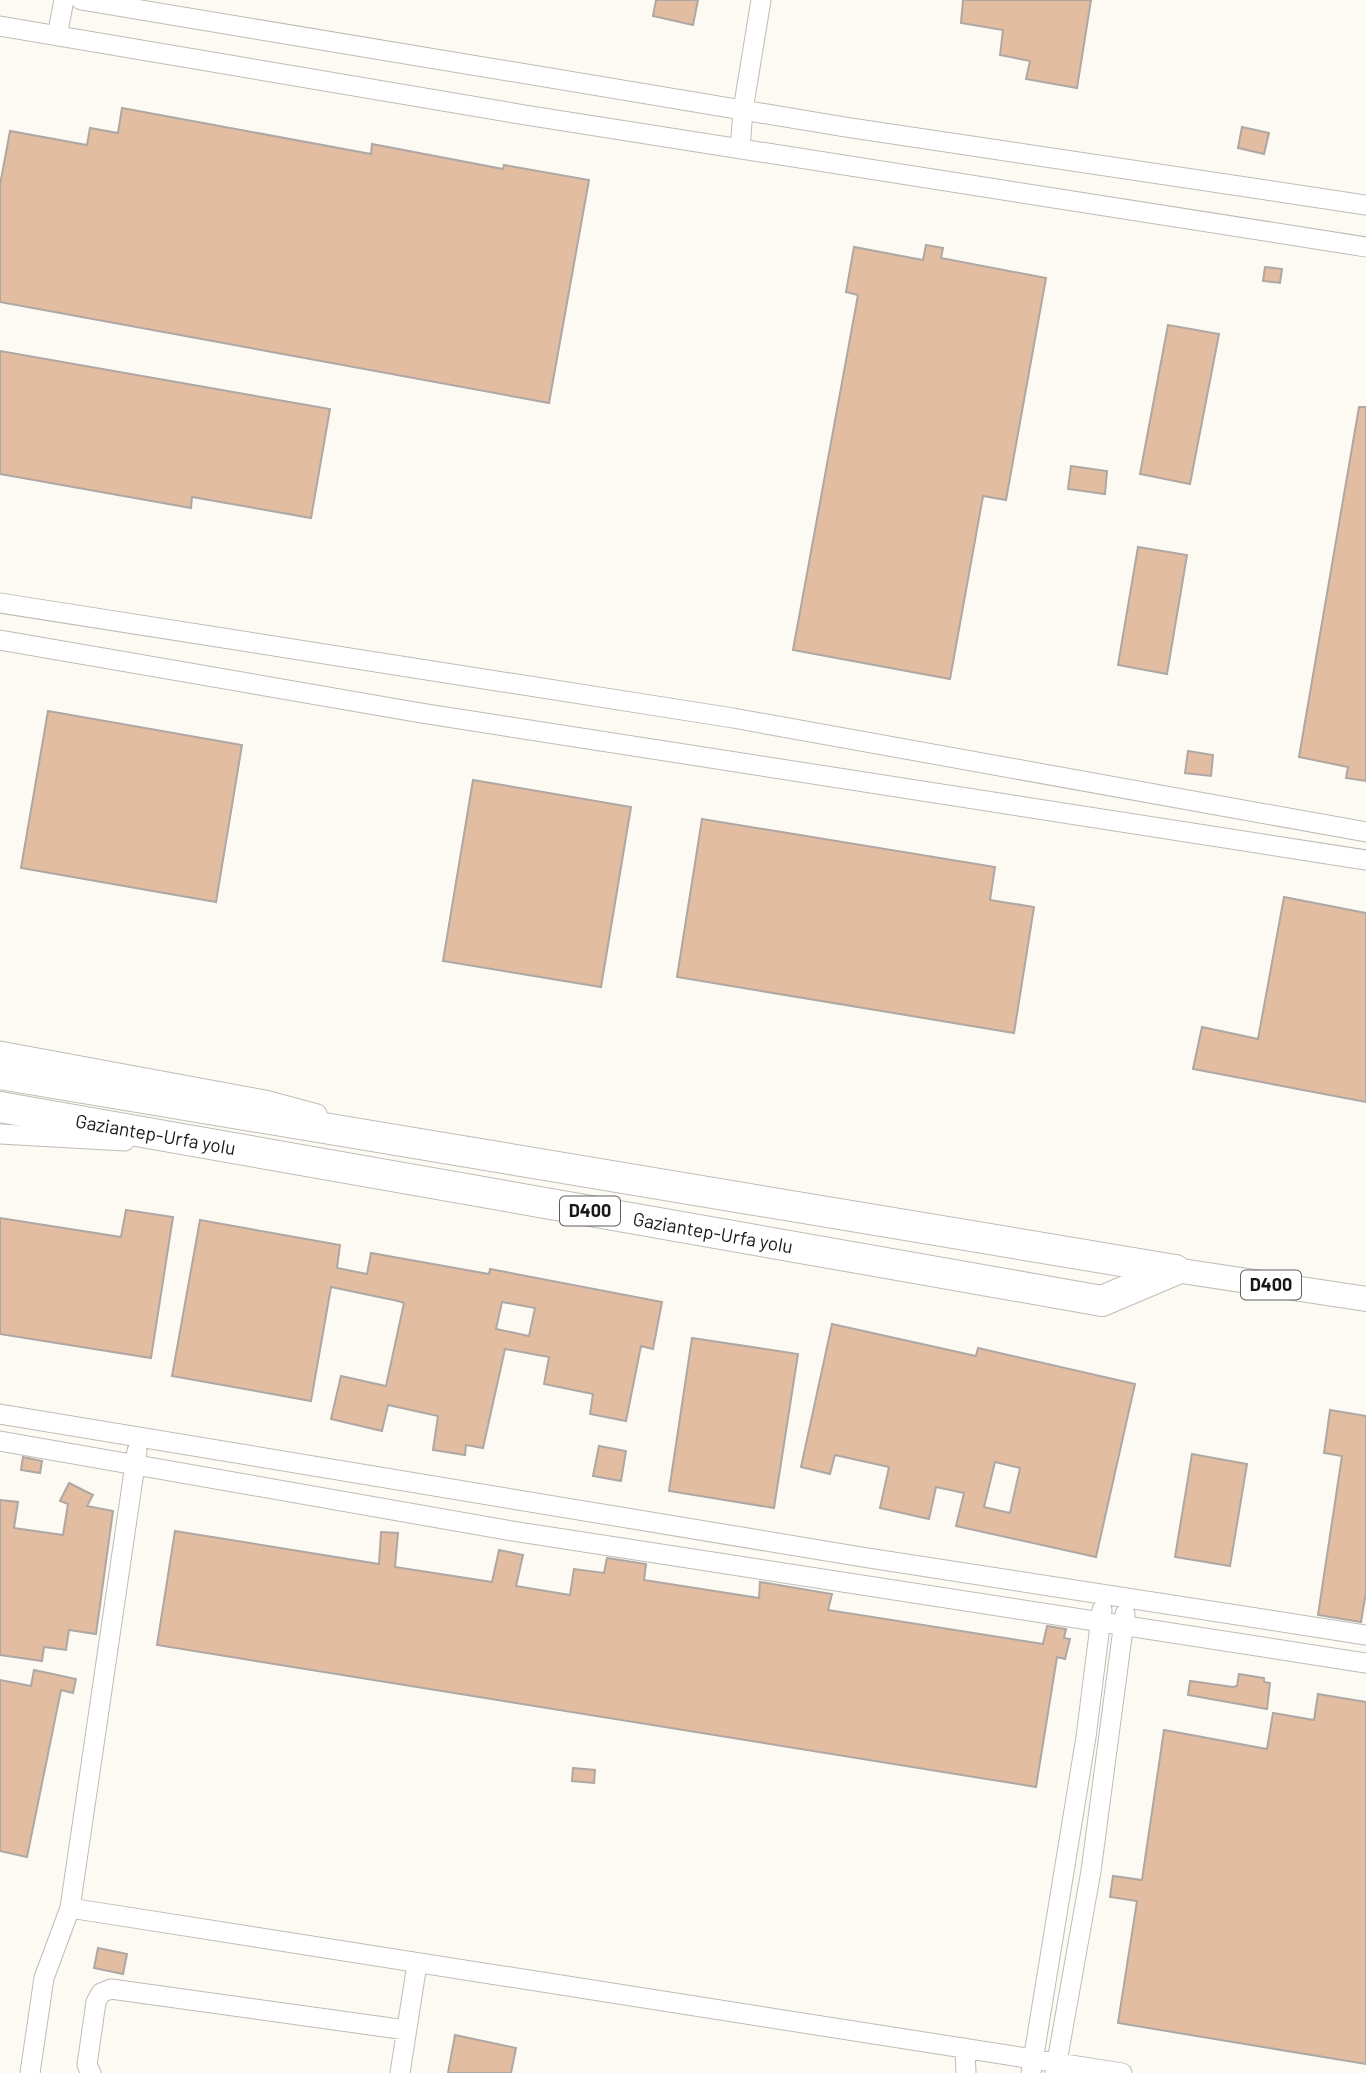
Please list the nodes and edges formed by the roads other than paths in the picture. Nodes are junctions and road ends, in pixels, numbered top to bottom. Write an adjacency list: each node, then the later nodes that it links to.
1 (64, 0): 5 (street)
2 (81, 0): 6 (street)
3 (761, 0): 6 (street)
4 (0, 26): 5 (street)
5 (57, 36): 7 (street)
6 (743, 110): 7 (street); 8 (street)
7 (740, 149): 9 (street)
8 (1366, 205)
9 (1366, 247)
10 (0, 603): 12 (street)
11 (0, 640): 13 (street)
12 (1366, 832)
13 (1366, 860)
14 (0, 1051): 19 (street)
15 (0, 1074): 19 (highway, Gaziantep-Urfa yolu / D400)
16 (0, 1107): 18 (highway, Gaziantep-Urfa yolu / D400)
17 (0, 1133): 18 (street)
18 (217, 1145): 20 (highway, Gaziantep-Urfa yolu / D400)
19 (436, 1147): 20 (highway, Gaziantep-Urfa yolu / D400)
20 (1175, 1270): 21 (main road, Gaziantep-Urfa yolu / D400)
21 (1366, 1299)
22 (0, 1414): 23 (street)
23 (139, 1438): 25 (street); 26 (street)
24 (0, 1441): 25 (street)
25 (135, 1464): 28 (street); 32 (street)
26 (1103, 1595): 27 (street); 28 (street)
27 (1127, 1598): 29 (street); 30 (street)
28 (1101, 1622): 29 (street); 36 (street)
29 (1124, 1625): 31 (street); 37 (street)
30 (1366, 1635)
31 (1366, 1663)
32 (70, 1908): 33 (street); 38 (street)
33 (417, 1965): 34 (street); 35 (street)
34 (406, 2030): 39 (street); 40 (street)
35 (965, 2048): 36 (street); 41 (street)
36 (1033, 2066): 37 (street)
37 (1056, 2068): 42 (street)
38 (30, 2073)
39 (91, 2073)
40 (400, 2073)
41 (966, 2073)
42 (1122, 2073)

